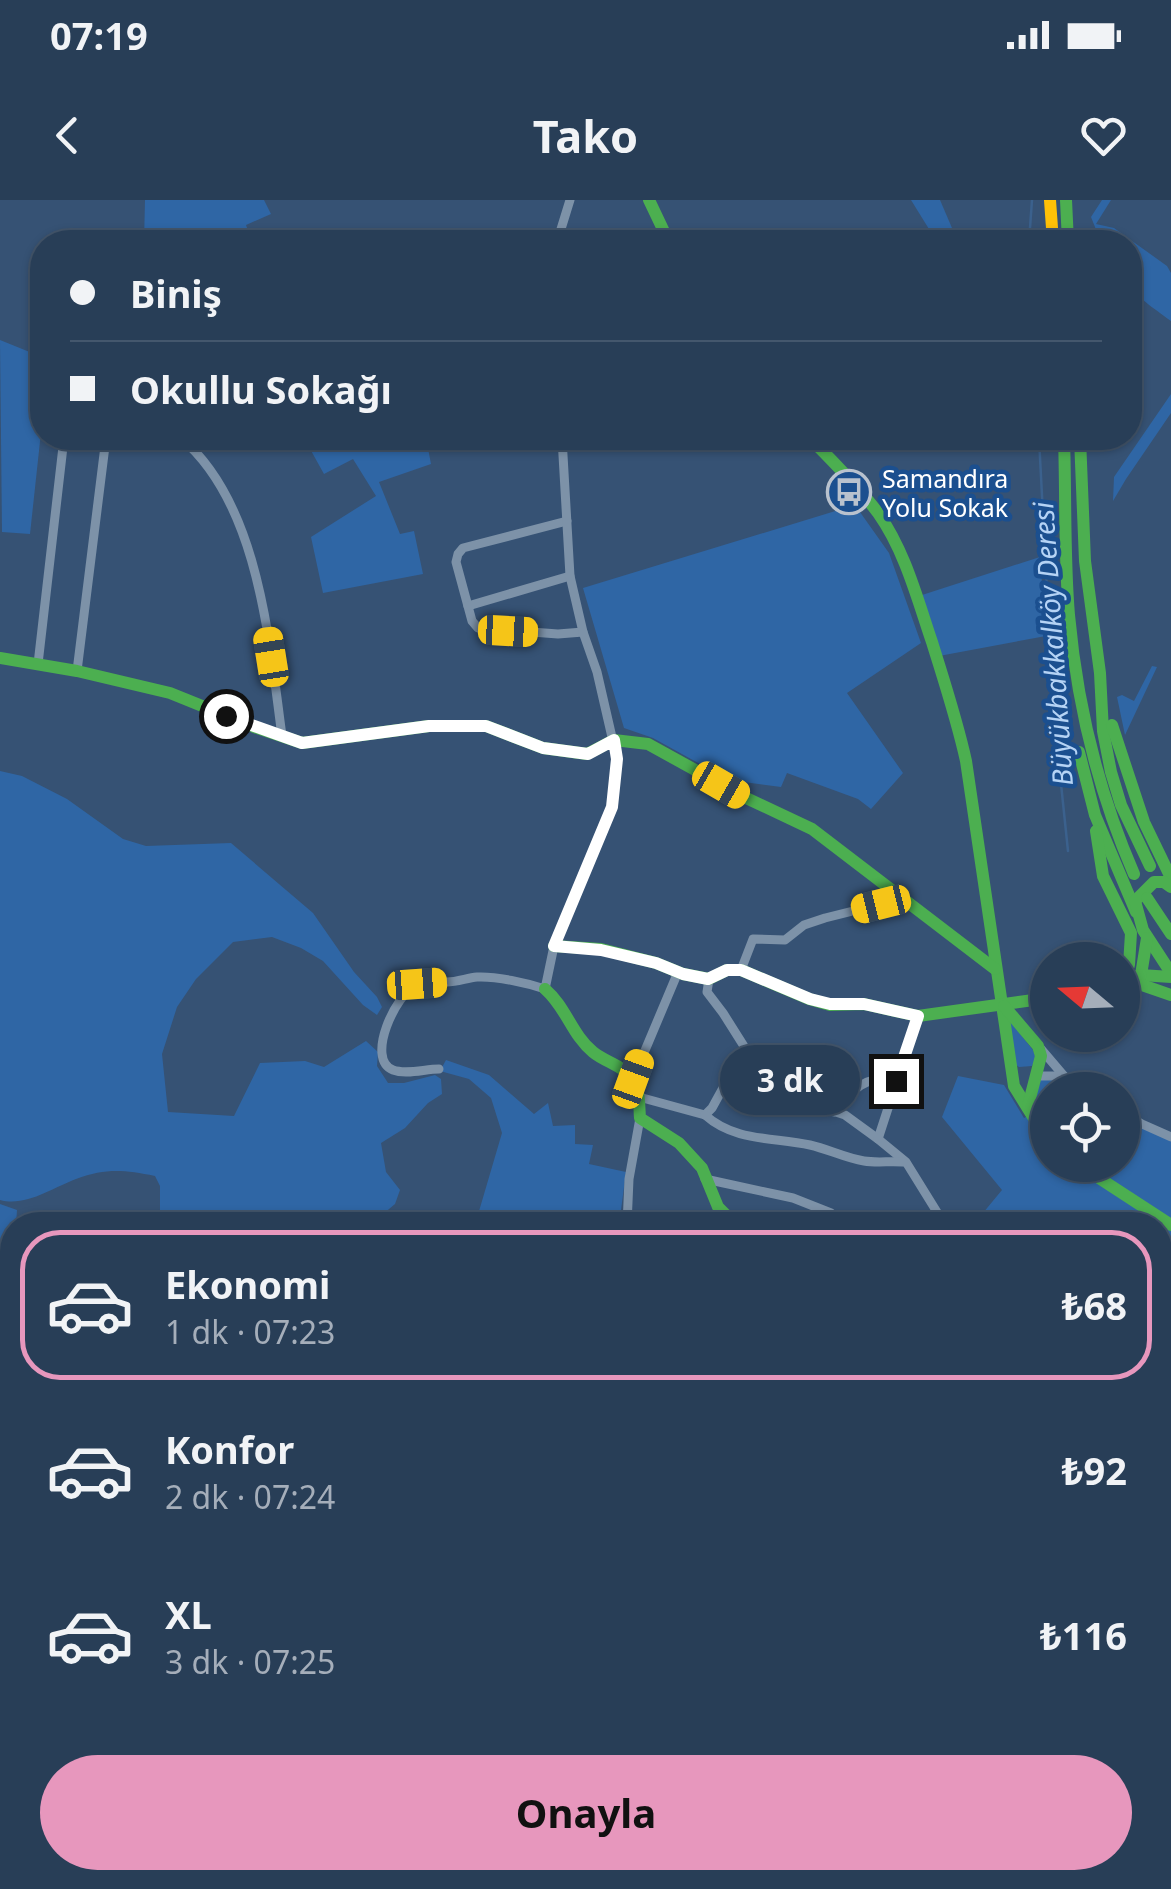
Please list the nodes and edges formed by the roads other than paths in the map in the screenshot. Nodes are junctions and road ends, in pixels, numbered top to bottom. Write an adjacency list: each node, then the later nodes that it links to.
1 (570, 200): 5 (street)
2 (649, 200): 6 (main road)
3 (1050, 200): 7 (main road)
4 (1066, 200): 8 (main road)
5 (560, 230)
6 (663, 230)
7 (1052, 230)
8 (1067, 230)
9 (63, 450): 21 (street)
10 (105, 450): 22 (street)
11 (193, 450): 25 (street)
12 (563, 450): 16 (street)
13 (822, 450): 39 (main road)
14 (1064, 450): 24 (main road)
15 (1081, 450): 23 (main road)
16 (567, 522): 17 (street); 18 (street)
17 (570, 576): 18 (street); 19 (street)
18 (468, 606): 19 (street)
19 (583, 632): 26 (street)
20 (0, 658): 21 (main road)
21 (38, 664): 22 (main road)
22 (77, 671): 25 (main road)
23 (1100, 673): 28 (main road); 30 (main road)
24 (1077, 676): 27 (main road); 29 (main road)
25 (282, 736): 26 (main road)
26 (614, 740): 31 (main road); 38 (street)
27 (1095, 815): 34 (main road); 37 (main road)
28 (1150, 866)
29 (1134, 874)
30 (1168, 885): 33 (main road); 34 (main road)
31 (898, 894): 39 (main road); 40 (street)
32 (1147, 898): 35 (main road)
33 (1171, 903)
34 (1136, 912): 36 (main road)
35 (1171, 934)
36 (1148, 938): 42 (main road); 44 (main road)
37 (1132, 942)
38 (554, 946): 41 (main road); 45 (street)
39 (995, 969): 48 (main road)
40 (741, 970): 43 (main road); 49 (main road)
41 (678, 972): 43 (main road); 58 (street)
42 (1171, 975): 44 (main road)
43 (708, 979): 51 (street)
44 (1142, 980): 46 (main road)
45 (545, 989): 53 (street); 58 (main road)
46 (1171, 996)
47 (1030, 1000): 48 (main road)
48 (1002, 1004): 49 (main road); 50 (main road); 55 (main road)
49 (918, 1016): 57 (street)
50 (1030, 1037)
51 (745, 1048): 63 (street); 64 (street)
52 (1043, 1052): 54 (street)
53 (439, 1069)
54 (1061, 1072)
55 (1012, 1076): 56 (main road); 61 (main road)
56 (1030, 1076)
57 (898, 1077): 63 (street); 68 (street)
58 (633, 1079): 59 (main road)
59 (639, 1097): 64 (street); 65 (main road)
60 (1030, 1098): 61 (main road)
61 (1028, 1106): 62 (main road)
62 (1030, 1110)
63 (834, 1112): 68 (street)
64 (706, 1115): 69 (street)
65 (640, 1118): 70 (main road); 72 (street)
66 (1140, 1123): 67 (street)
67 (1171, 1137)
68 (878, 1139): 69 (street)
69 (906, 1162): 75 (street)
70 (706, 1179): 73 (main road); 74 (street)
71 (1101, 1182): 76 (main road)
72 (627, 1212)
73 (723, 1212)
74 (828, 1212)
75 (937, 1212)
76 (1154, 1212)

